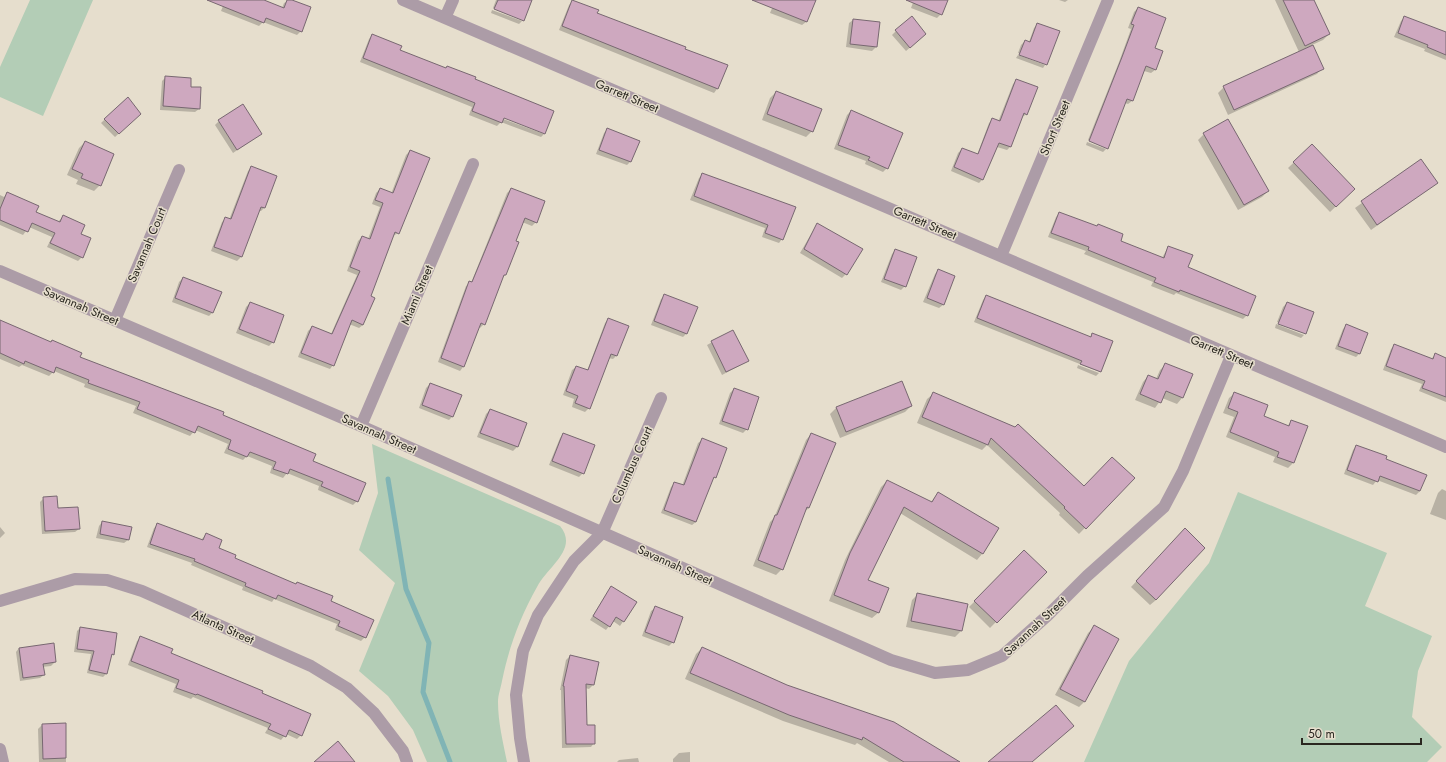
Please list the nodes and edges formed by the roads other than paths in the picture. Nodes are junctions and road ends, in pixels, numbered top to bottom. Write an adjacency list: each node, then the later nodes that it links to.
1 (403, 0): 4 (street, Garrett Street)
2 (453, 0): 4 (street)
3 (1108, 0): 7 (street, Short Street)
4 (445, 18): 7 (street, Garrett Street)
5 (474, 164): 12 (street, Miami Street)
6 (179, 170): 9 (street, Savannah Court)
7 (1002, 256): 10 (street, Garrett Street)
8 (0, 271): 9 (street, Savannah Street)
9 (115, 320): 12 (street, Savannah Street)
10 (1231, 356): 13 (street, Garrett Street); 14 (street, Savannah Street)
11 (661, 398): 14 (street, Columbus Court)
12 (361, 426): 14 (street, Savannah Street)
13 (1446, 447)
14 (602, 532): 19 (street)
15 (0, 601): 18 (street, Atlanta Street)
16 (0, 749): 17 (street)
17 (3, 762)
18 (407, 762)
19 (524, 762)

